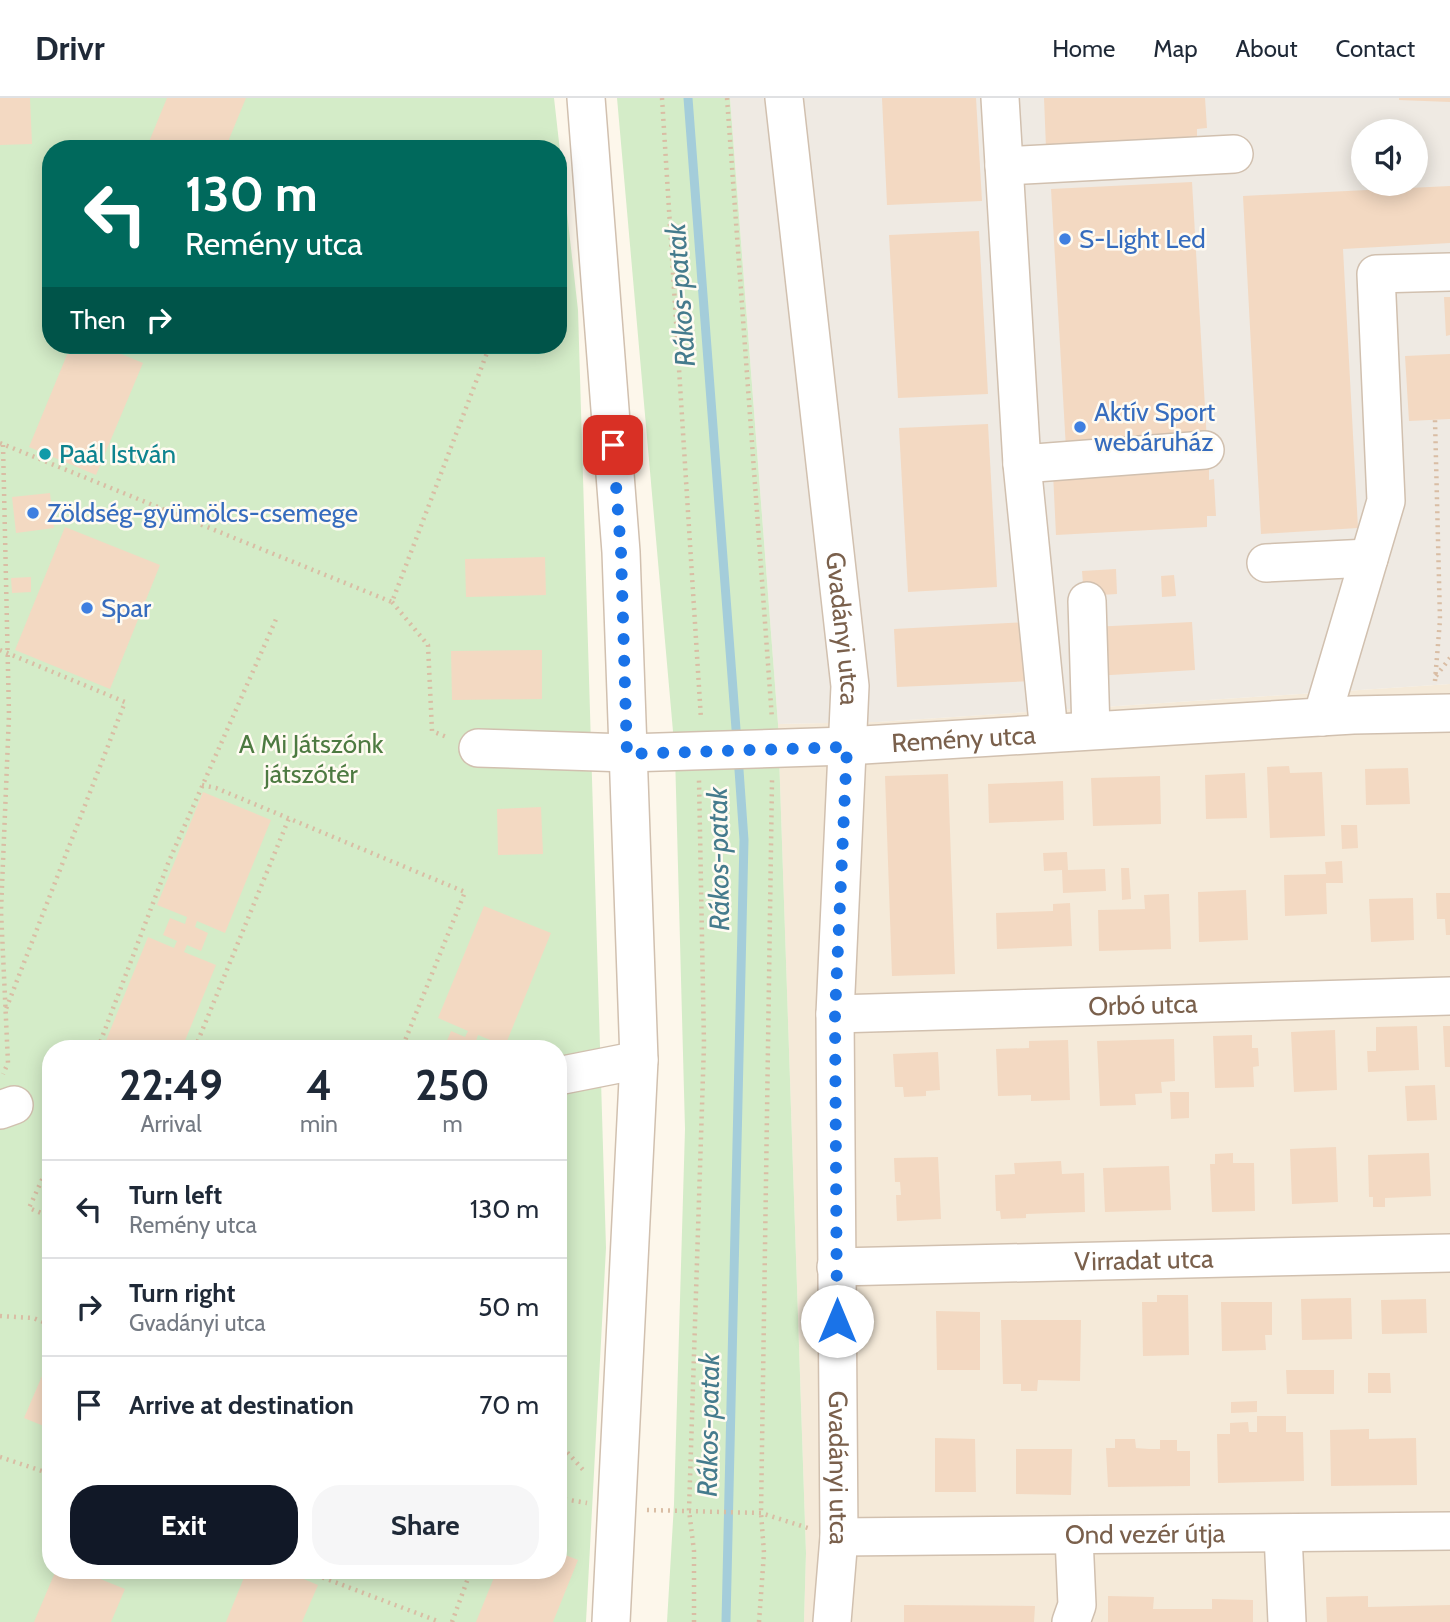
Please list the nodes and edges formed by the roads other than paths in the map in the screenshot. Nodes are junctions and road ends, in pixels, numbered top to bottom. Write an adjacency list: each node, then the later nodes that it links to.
1 (586, 98): 18 (street)
2 (784, 98): 16 (street, Gvadányi utca)
3 (1000, 98): 5 (street)
4 (1234, 154): 5 (street)
5 (1004, 166): 8 (street)
6 (1450, 272): 9 (street)
7 (1205, 450): 8 (street)
8 (1022, 464): 15 (street)
9 (1369, 558): 10 (street); 13 (street)
10 (1266, 563)
11 (1087, 601): 14 (street)
12 (1441, 713): 13 (street, Remény utca)
13 (1322, 717): 14 (street, Remény utca)
14 (1091, 730): 15 (street, Remény utca)
15 (1049, 733): 16 (street, Remény utca)
16 (847, 747): 18 (street, Remény utca); 20 (street, Gvadányi utca)
17 (478, 748): 18 (street, Remény utca)
18 (627, 754): 21 (street)
19 (1450, 996): 20 (street, Orbó utca)
20 (835, 1014): 24 (street, Gvadányi utca)
21 (639, 1060): 22 (street); 29 (street)
22 (567, 1074)
23 (1450, 1253): 24 (street, Virradat utca)
24 (836, 1267): 27 (street, Gvadányi utca)
25 (1450, 1531): 26 (street, Ond vezér útja)
26 (1283, 1534): 28 (street, Ond vezér útja); 32 (street)
27 (839, 1537): 28 (street, Ond vezér útja); 30 (street, Gvadányi utca)
28 (1074, 1537): 31 (street)
29 (611, 1622)
30 (832, 1622)
31 (1071, 1622)
32 (1287, 1622)

